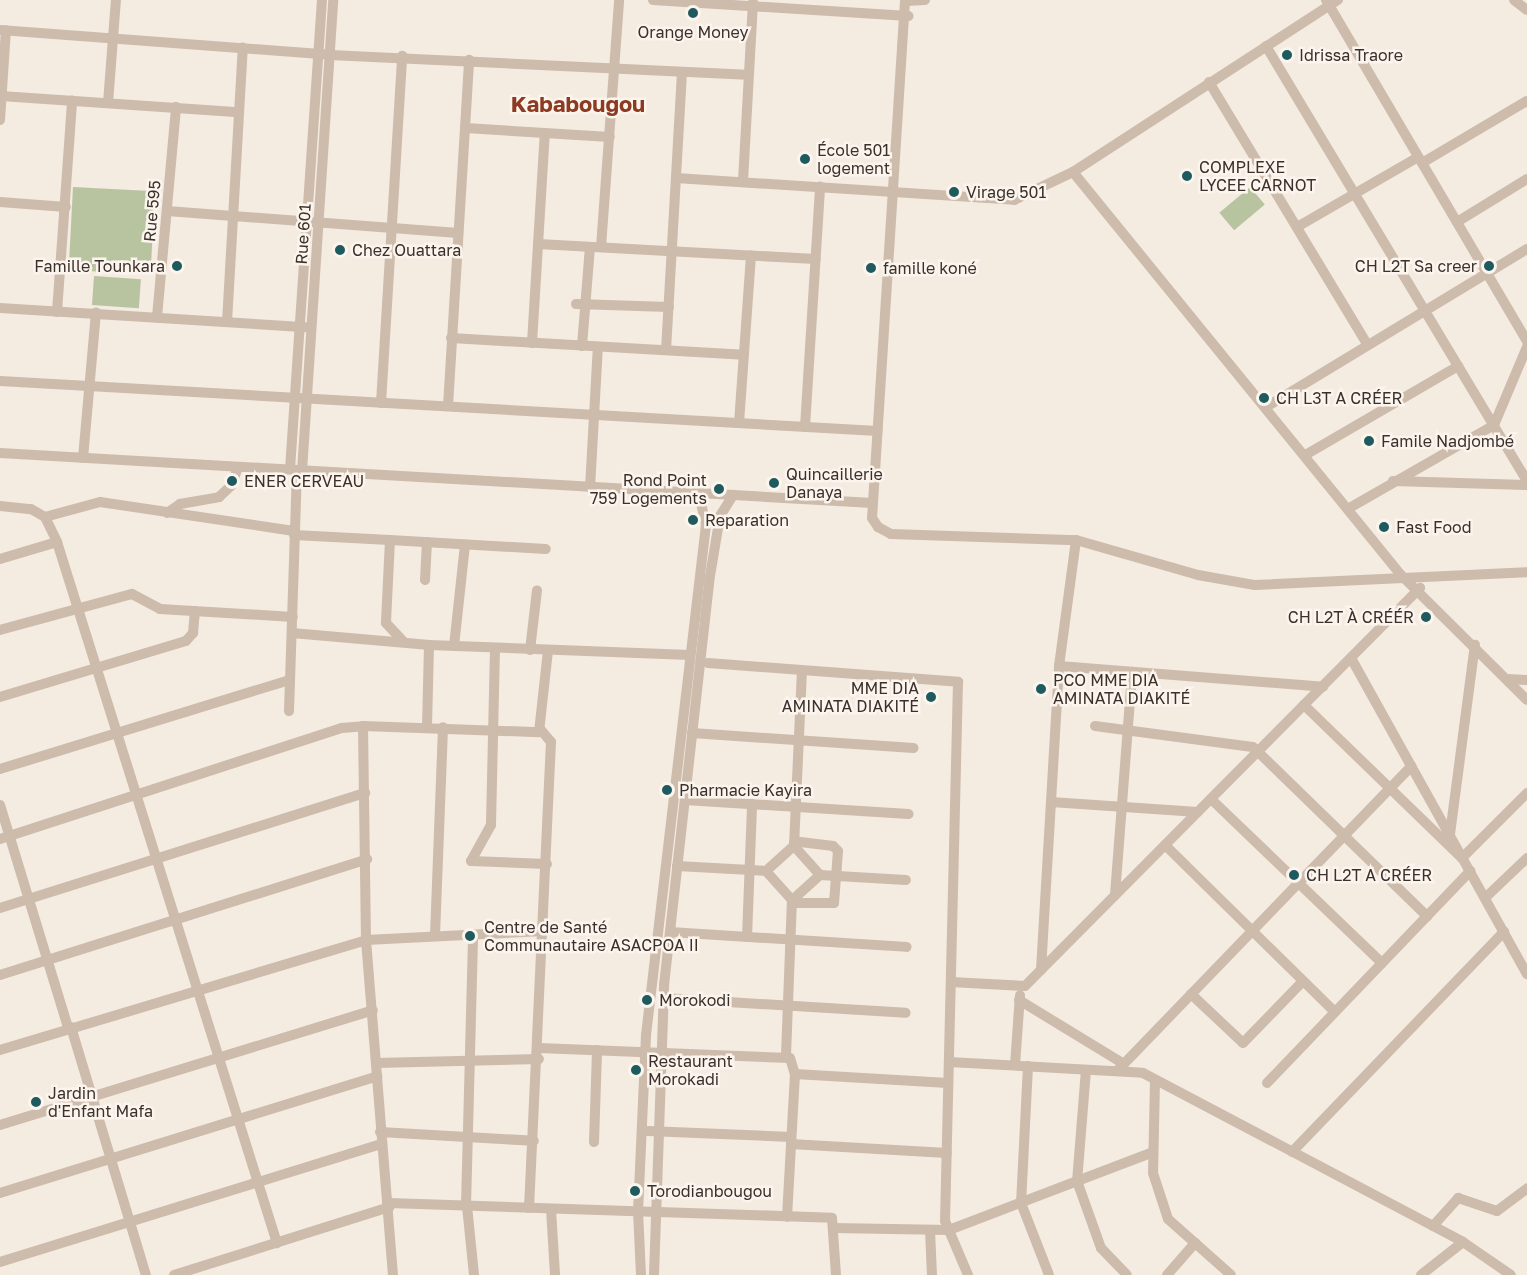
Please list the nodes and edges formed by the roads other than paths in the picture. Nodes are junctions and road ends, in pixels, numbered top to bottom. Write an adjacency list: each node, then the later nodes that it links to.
1 (116, 0): 15 (street)
2 (322, 0): 18 (street, Rue 601)
3 (333, 0): 18 (street, Rue 601)
4 (619, 0): 21 (street)
5 (653, 0): 8 (street)
6 (925, 0): 13 (street)
7 (1514, 0): 12 (street)
8 (690, 1): 10 (street)
9 (1331, 2): 16 (street); 35 (street)
10 (753, 3): 11 (street); 23 (street)
11 (834, 6): 13 (street)
12 (1527, 10)
13 (908, 16): 41 (street)
14 (3, 30): 15 (street); 25 (street)
15 (113, 37): 17 (street); 28 (street)
16 (1266, 46): 24 (street); 42 (street)
17 (243, 47): 18 (street); 30 (street)
18 (324, 54): 19 (street); 47 (street, Rue 601); 48 (street, Rue 601)
19 (402, 56): 20 (street); 51 (street)
20 (469, 60): 21 (street); 32 (street)
21 (613, 69): 22 (street); 34 (street)
22 (682, 74): 23 (street); 37 (street)
23 (747, 75): 39 (street)
24 (1209, 82): 36 (street); 50 (street)
25 (1, 96): 27 (street); 31 (street)
26 (1527, 100): 35 (street)
27 (72, 101): 28 (street); 44 (street)
28 (108, 103): 29 (street)
29 (176, 107): 30 (street); 45 (street, Rue 595)
30 (238, 112): 46 (street)
31 (0, 120)
32 (466, 128): 33 (street); 52 (street)
33 (545, 133): 34 (street); 53 (street)
34 (610, 137): 54 (street)
35 (1420, 160): 42 (street); 49 (street)
36 (1073, 172): 41 (street); 86 (street)
37 (676, 178): 39 (street); 56 (street)
38 (1527, 179): 49 (street)
39 (743, 181): 40 (street)
40 (820, 186): 41 (street); 58 (street)
41 (895, 191): 91 (street)
42 (1355, 194): 50 (street); 63 (street)
43 (0, 202): 44 (street)
44 (66, 207): 64 (street)
45 (167, 211): 46 (street); 66 (street, Rue 595)
46 (232, 216): 47 (street); 67 (street)
47 (307, 221): 48 (street); 68 (street, Rue 601)
48 (319, 222): 51 (street); 69 (street, Rue 601)
49 (1457, 222): 59 (street)
50 (1297, 227): 73 (street)
51 (393, 228): 52 (street); 84 (street)
52 (458, 233): 70 (street)
53 (538, 244): 54 (street); 72 (street)
54 (596, 247): 56 (street); 60 (street)
55 (1527, 249): 59 (street)
56 (673, 251): 57 (street); 61 (street)
57 (751, 255): 58 (street); 78 (street)
58 (816, 259): 90 (street)
59 (1486, 272): 63 (street); 71 (street)
60 (582, 304): 61 (street); 74 (street)
61 (669, 307): 77 (street)
62 (0, 308): 64 (street)
63 (1424, 310): 73 (street); 79 (street)
64 (57, 312): 65 (street)
65 (96, 313): 66 (street); 81 (street)
66 (157, 317): 67 (street)
67 (227, 322): 68 (street)
68 (299, 327): 69 (street); 82 (street, Rue 601)
69 (312, 328): 83 (street, Rue 601)
70 (451, 338): 72 (street); 85 (street)
71 (1527, 341)
72 (531, 343): 74 (street)
73 (1367, 344): 86 (street)
74 (582, 346): 75 (street)
75 (598, 347): 77 (street); 87 (street)
76 (1527, 347): 89 (street)
77 (666, 350): 78 (street)
78 (744, 356): 88 (street)
79 (1458, 366): 89 (street); 93 (street)
80 (0, 381): 81 (street)
81 (89, 386): 82 (street); 94 (street)
82 (295, 398): 83 (street); 96 (street, Rue 601)
83 (307, 398): 84 (street); 96 (street, Rue 601)
84 (381, 403): 85 (street)
85 (448, 406): 87 (street)
86 (1266, 407): 93 (street)
87 (594, 414): 88 (street); 99 (street)
88 (739, 423): 90 (street)
89 (1494, 425): 97 (street); 98 (street)
90 (805, 427): 91 (street)
91 (878, 431): 102 (street)
92 (0, 453): 94 (street)
93 (1307, 454): 104 (street)
94 (83, 458): 95 (street)
95 (238, 466): 96 (street); 105 (street)
96 (296, 470): 99 (street); 107 (street)
97 (1392, 481): 98 (street); 104 (street)
98 (1527, 483)
99 (590, 488): 100 (street)
100 (699, 494): 101 (street); 132 (street)
101 (733, 495): 102 (street); 155 (street)
102 (873, 503): 109 (street)
103 (0, 506): 106 (street)
104 (1351, 507): 116 (street)
105 (168, 513): 106 (street); 107 (street)
106 (45, 517): 110 (street)
107 (294, 533): 108 (street); 122 (street)
108 (390, 540): 111 (street); 125 (street)
109 (1076, 540): 116 (street); 135 (street)
110 (57, 542): 114 (street); 120 (street)
111 (427, 542): 112 (street); 117 (street)
112 (465, 544): 113 (street); 128 (street)
113 (546, 549)
114 (0, 559)
115 (1527, 572): 116 (street)
116 (1401, 575): 118 (street)
117 (425, 580)
118 (1420, 588): 127 (street); 133 (street)
119 (537, 590): 130 (street)
120 (77, 607): 121 (street); 123 (street); 136 (street)
121 (195, 611): 122 (street); 136 (street)
122 (293, 617): 124 (street)
123 (0, 630)
124 (292, 633): 125 (street); 140 (street)
125 (405, 642): 126 (street)
126 (429, 645): 128 (street); 149 (street)
127 (1475, 645): 139 (street); 174 (street)
128 (454, 646): 129 (street)
129 (495, 648): 130 (street); 151 (street)
130 (530, 650): 131 (street)
131 (548, 650): 132 (street); 152 (street)
132 (690, 655): 229 (street)
133 (1351, 658): 142 (street); 159 (street)
134 (708, 663): 137 (street)
135 (1059, 666): 138 (street); 167 (street)
136 (96, 668): 143 (street); 154 (street)
137 (802, 670): 156 (street); 216 (street)
138 (1132, 672): 142 (street); 153 (street)
139 (1507, 679): 141 (street); 144 (street)
140 (290, 680): 146 (street); 154 (street)
141 (1527, 680)
142 (1323, 687): 145 (street)
143 (0, 697)
144 (1527, 700)
145 (1304, 705): 158 (street); 161 (street)
146 (289, 711)
147 (363, 726): 149 (street); 162 (street); 164 (street)
148 (1095, 726): 153 (street)
149 (427, 727): 150 (street)
150 (443, 727): 151 (street); 204 (street)
151 (493, 730): 152 (street); 183 (street)
152 (542, 730): 183 (street)
153 (1128, 730): 158 (street); 171 (street)
154 (117, 733): 160 (street); 164 (street)
155 (692, 733): 156 (street); 166 (street)
156 (799, 740): 157 (street); 170 (street)
157 (913, 748)
158 (1258, 752): 165 (street); 175 (street)
159 (1412, 766): 161 (street); 174 (street)
160 (0, 769)
161 (1391, 788): 175 (street); 179 (street)
162 (365, 793): 181 (street); 182 (street)
163 (1527, 793): 179 (street)
164 (136, 796): 176 (street); 181 (street)
165 (1211, 799): 172 (street); 191 (street)
166 (685, 800): 168 (street); 184 (street)
167 (1051, 802): 171 (street); 212 (street)
168 (752, 804): 170 (street); 185 (street)
169 (0, 806): 176 (street)
170 (796, 806): 173 (street); 177 (street)
171 (1122, 807): 172 (street); 192 (street)
172 (1198, 812): 178 (street)
173 (909, 813)
174 (1450, 834): 179 (street)
175 (1344, 836): 191 (street); 197 (street)
176 (5, 837): 194 (street)
177 (794, 844): 186 (street); 188 (street); 189 (street)
178 (1165, 845): 192 (street); 200 (street)
179 (1462, 858): 187 (street)
180 (1527, 858): 193 (street)
181 (156, 859): 194 (street); 198 (street)
182 (367, 859): 198 (street); 206 (street)
183 (547, 864): 199 (street)
184 (677, 866): 185 (street); 201 (street)
185 (749, 870): 186 (street); 205 (street)
186 (766, 871): 195 (street)
187 (1470, 871): 193 (street); 197 (street)
188 (820, 875): 189 (street); 195 (street)
189 (837, 876): 190 (street); 195 (street)
190 (906, 880)
191 (1299, 883): 200 (street); 211 (street)
192 (1116, 895): 212 (street)
193 (1485, 898): 202 (street)
194 (28, 900): 196 (street); 210 (street)
195 (792, 902): 207 (street)
196 (0, 908)
197 (1427, 916): 211 (street)
198 (175, 920): 210 (street); 218 (street)
199 (544, 931): 203 (street); 231 (street)
200 (1252, 931): 215 (street); 219 (street)
201 (670, 932): 205 (street); 220 (street)
202 (1504, 932): 209 (street); 258 (street)
203 (473, 934): 204 (street); 233 (street)
204 (435, 936): 206 (street)
205 (747, 937): 207 (street)
206 (366, 940): 218 (street); 223 (street)
207 (791, 940): 208 (street); 222 (street)
208 (907, 947)
209 (1523, 955): 213 (street)
210 (47, 960): 214 (street); 226 (street)
211 (1382, 963): 224 (street)
212 (1041, 970): 217 (street)
213 (1527, 974)
214 (0, 975)
215 (1303, 981): 219 (street); 224 (street)
216 (951, 982): 217 (street); 235 (street)
217 (1020, 986): 221 (street)
218 (197, 990): 226 (street); 234 (street)
219 (1191, 994): 239 (street)
220 (663, 998): 222 (street); 230 (street)
221 (1019, 1000): 237 (street); 239 (street)
222 (788, 1006): 225 (street); 232 (street)
223 (373, 1010): 234 (street); 236 (street)
224 (1335, 1012): 245 (street)
225 (906, 1013)
226 (70, 1027): 227 (street); 246 (street)
227 (0, 1050)
228 (597, 1050): 229 (street); 231 (street); 255 (street)
229 (645, 1051): 230 (street); 249 (street)
230 (658, 1052): 232 (street); 250 (street)
231 (539, 1053): 233 (street); 253 (street)
232 (786, 1055): 241 (street)
233 (470, 1057): 236 (street); 252 (street)
234 (219, 1058): 246 (street); 247 (street)
235 (949, 1062): 237 (street); 244 (street)
236 (376, 1063): 242 (street)
237 (1015, 1065): 238 (street)
238 (1028, 1066): 240 (street); 265 (street)
239 (1120, 1068): 240 (street); 243 (street)
240 (1086, 1070): 261 (street)
241 (795, 1074): 244 (street); 254 (street)
242 (377, 1076): 247 (street); 251 (street)
243 (1155, 1080): 257 (street); 258 (street)
244 (948, 1083): 259 (street)
245 (1267, 1083)
246 (92, 1097): 248 (street); 260 (street)
247 (238, 1119): 260 (street); 262 (street)
248 (0, 1125)
249 (641, 1131): 250 (street); 270 (street)
250 (655, 1131): 254 (street); 271 (street)
251 (380, 1132): 252 (street); 256 (street)
252 (468, 1137): 253 (street); 267 (street)
253 (534, 1141): 268 (street)
254 (791, 1141): 259 (street); 272 (street)
255 (594, 1142)
256 (381, 1144): 262 (street); 266 (street)
257 (1153, 1152): 261 (street); 280 (street)
258 (1292, 1152): 274 (street)
259 (947, 1153): 277 (street)
260 (111, 1159): 264 (street); 273 (street)
261 (1077, 1181): 265 (street); 293 (street)
262 (258, 1182): 273 (street); 279 (street)
263 (1527, 1188): 274 (street)
264 (0, 1193)
265 (1021, 1203): 277 (street); 292 (street)
266 (389, 1205): 267 (street); 279 (street); 284 (street)
267 (466, 1206): 268 (street); 285 (street)
268 (529, 1208): 269 (street)
269 (550, 1209): 270 (street); 286 (street)
270 (638, 1212): 271 (street); 287 (street)
271 (652, 1212): 272 (street); 288 (street)
272 (787, 1217): 275 (street)
273 (130, 1222): 281 (street); 282 (street)
274 (1433, 1226): 278 (street)
275 (833, 1228): 276 (street); 289 (street)
276 (930, 1230): 277 (street); 290 (street)
277 (949, 1230): 291 (street)
278 (1463, 1242): 296 (street); 297 (street)
279 (277, 1243): 283 (street)
280 (1195, 1243): 294 (street); 295 (street)
281 (0, 1262)
282 (146, 1275)
283 (174, 1275)
284 (393, 1275)
285 (474, 1275)
286 (555, 1275)
287 (641, 1275)
288 (654, 1275)
289 (836, 1275)
290 (932, 1275)
291 (968, 1275)
292 (1049, 1275)
293 (1127, 1275)
294 (1167, 1275)
295 (1231, 1275)
296 (1421, 1275)
297 (1511, 1275)

